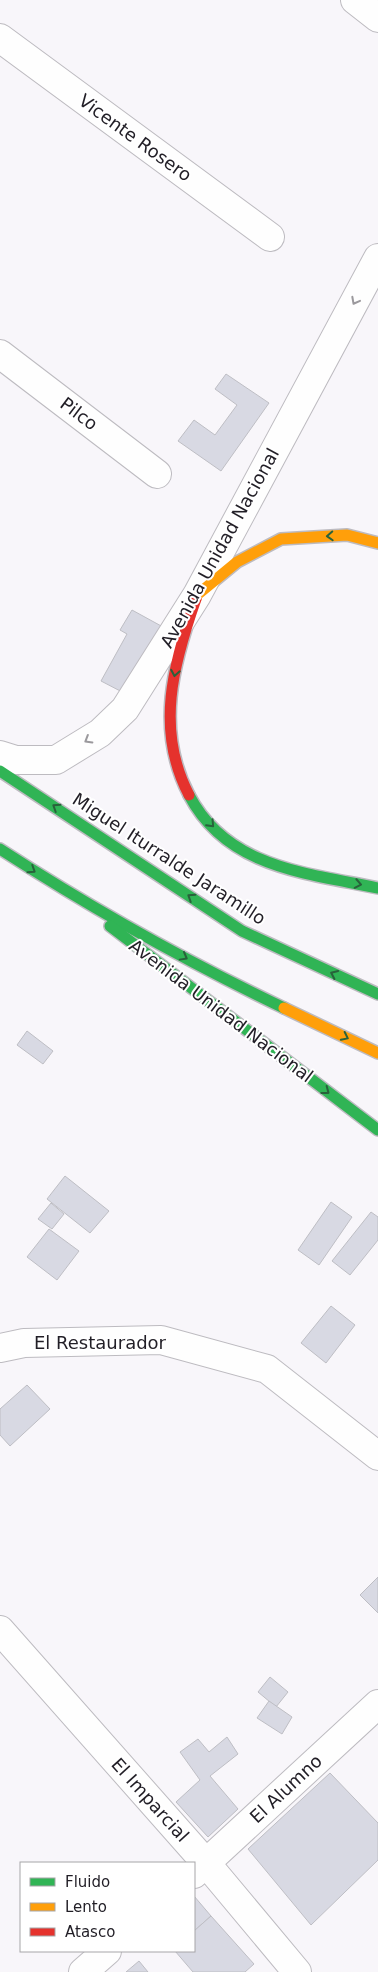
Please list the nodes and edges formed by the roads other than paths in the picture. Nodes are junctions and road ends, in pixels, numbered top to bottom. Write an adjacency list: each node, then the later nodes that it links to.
1 (355, 0): 2 (street)
2 (378, 18)
3 (0, 38): 4 (street, Vicente Rosero)
4 (270, 237)
5 (378, 258): 9 (street, Avenida Unidad Nacional, one-way to 9)
6 (0, 354): 7 (street, Pilco)
7 (157, 474)
8 (378, 543): 9 (main road, one-way to 9)
9 (197, 595): 10 (street, Avenida Unidad Nacional, one-way to 10); 13 (main road, one-way to 13)
10 (0, 755)
11 (0, 771): 15 (main road, Miguel Iturralde Jaramillo, one-way to 11)
12 (0, 849): 14 (main road, one-way to 14)
13 (378, 888)
14 (65, 891): 16 (main road, one-way to 16); 17 (main road, Avenida Unidad Nacional, one-way to 17)
15 (378, 994)
16 (378, 1053)
17 (378, 1130)
18 (0, 1348): 19 (street, El Restaurador)
19 (378, 1456)
20 (0, 1630): 22 (street, El Imparcial)
21 (378, 1704): 23 (street, El Alumno)
22 (194, 1862)
23 (200, 1869): 26 (street, El Imparcial)
24 (106, 1952): 25 (street)
25 (83, 1972)
26 (297, 1972)

